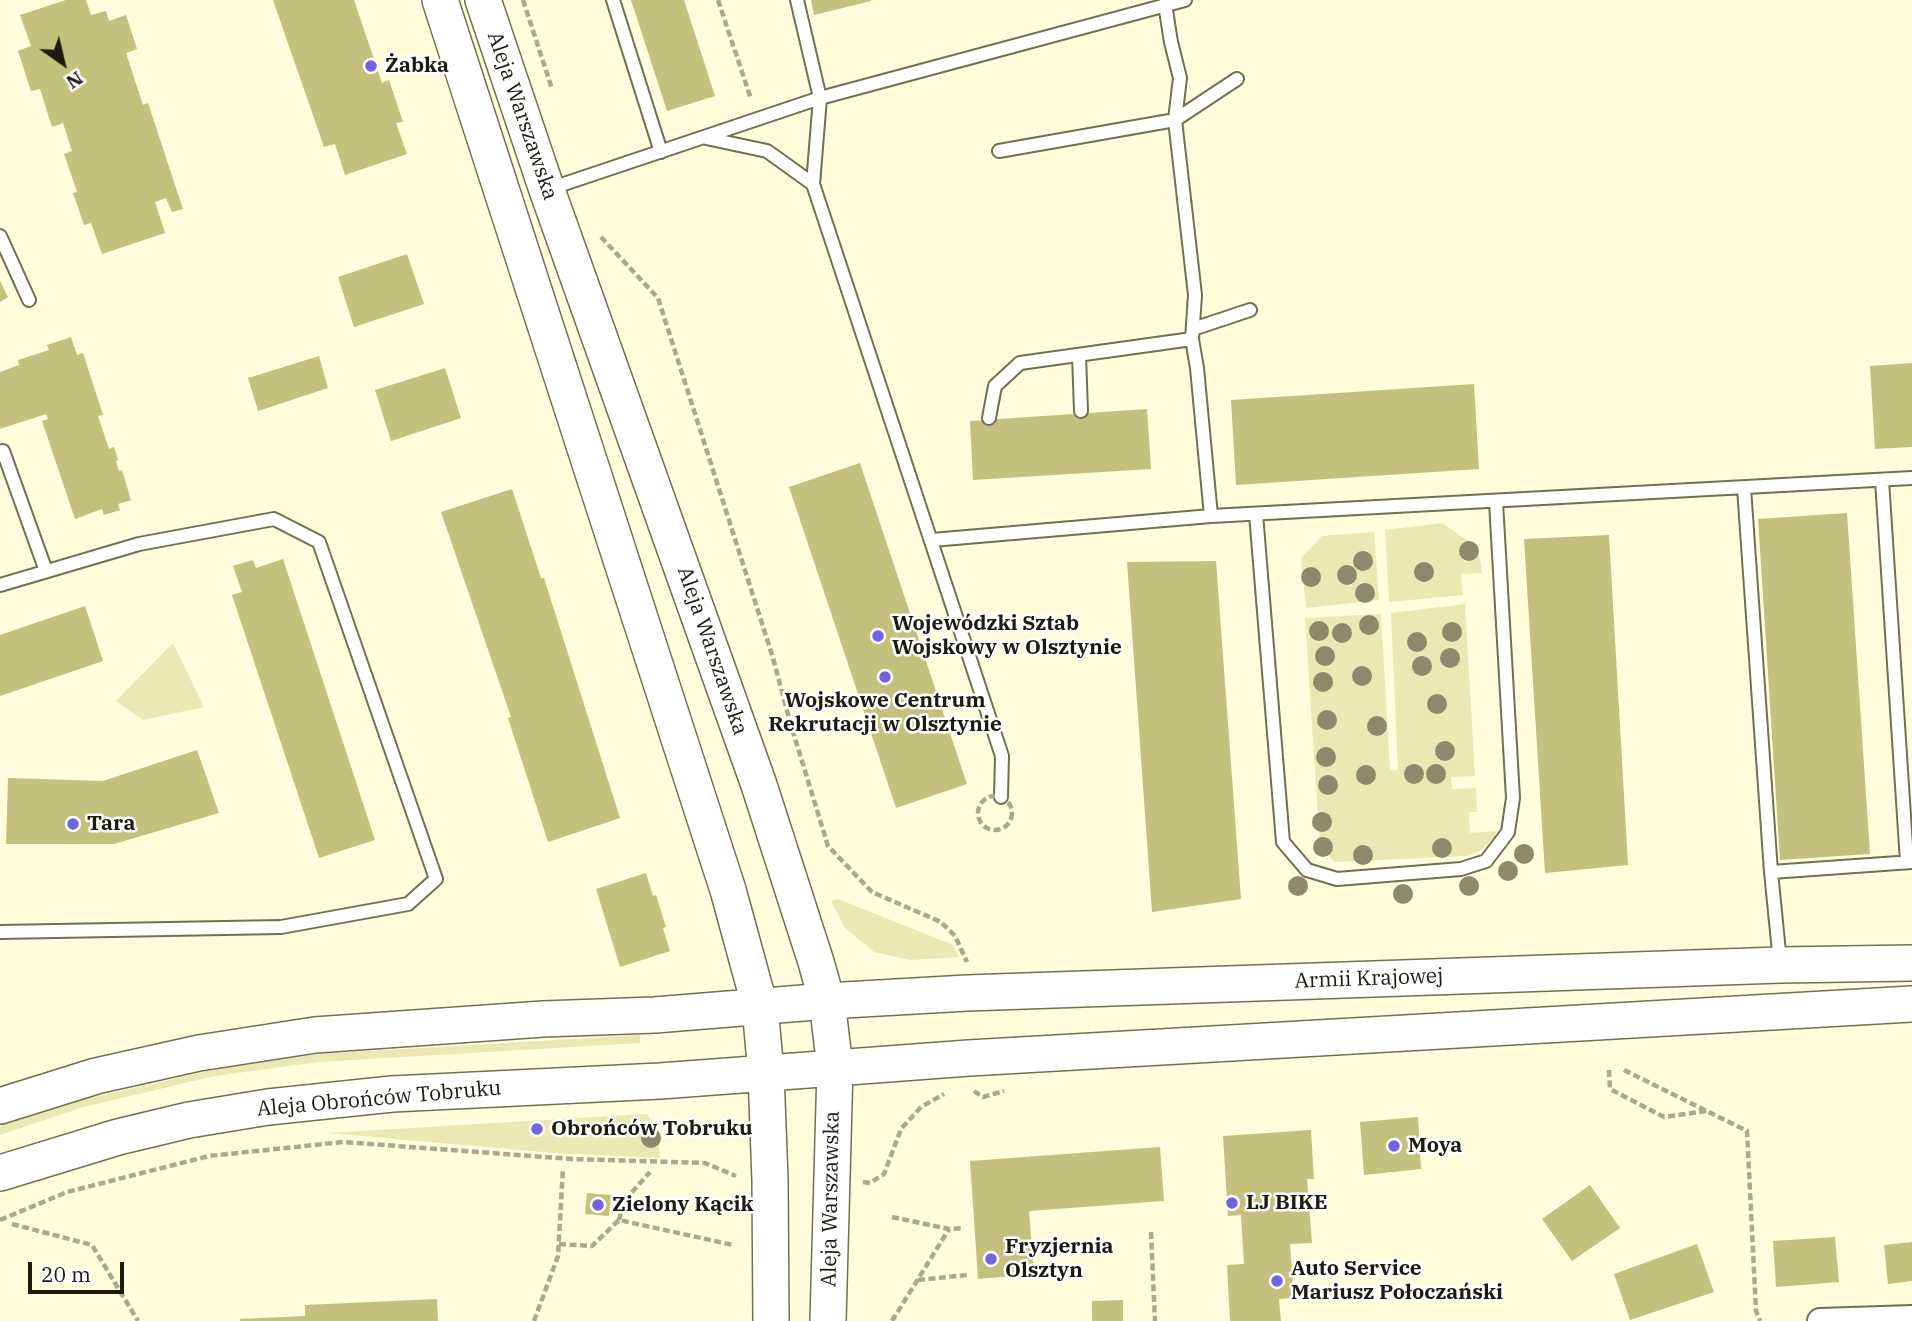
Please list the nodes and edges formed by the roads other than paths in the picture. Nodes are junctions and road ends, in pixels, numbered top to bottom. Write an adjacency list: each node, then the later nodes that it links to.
1 (440, 0): 40 (main road, Aleja Warszawska)
2 (483, 0): 14 (main road, Aleja Warszawska)
3 (613, 0): 12 (lane)
4 (797, 0): 8 (lane)
5 (1185, 0): 6 (lane)
6 (1165, 4): 8 (lane); 9 (lane)
7 (1237, 79): 9 (lane)
8 (820, 98): 10 (lane); 13 (lane)
9 (1175, 120): 11 (lane); 18 (lane)
10 (706, 138): 12 (lane); 13 (lane)
11 (999, 151)
12 (661, 152): 14 (lane)
13 (813, 184): 29 (lane)
14 (547, 190): 38 (main road, Aleja Warszawska)
15 (0, 236): 16 (lane)
16 (29, 300)
17 (1250, 310): 18 (lane)
18 (1192, 334): 19 (lane); 28 (lane)
19 (1079, 355): 20 (lane); 21 (lane)
20 (1081, 411)
21 (989, 418)
22 (3, 451): 30 (lane)
23 (1912, 478): 24 (lane)
24 (1882, 480): 25 (lane); 33 (lane)
25 (1744, 488): 26 (lane); 34 (lane)
26 (1496, 502): 27 (lane); 27 (lane)
27 (1256, 514): 28 (lane)
28 (1210, 516): 29 (lane)
29 (932, 540): 32 (lane)
30 (46, 571): 31 (lane); 35 (lane)
31 (0, 585)
32 (1002, 797)
33 (1910, 862): 34 (lane)
34 (1771, 872): 37 (lane)
35 (0, 932)
36 (1912, 963): 37 (main road, Armii Krajowej)
37 (1780, 965): 38 (main road, Armii Krajowej)
38 (827, 1001): 40 (main road, Armii Krajowej); 41 (main road, Aleja Warszawska)
39 (1912, 1004): 41 (main road)
40 (760, 1007): 42 (main road, Aleja Warszawska); 43 (main road)
41 (835, 1068): 42 (main road, Aleja Obrońców Tobruku); 47 (main road, Aleja Warszawska)
42 (766, 1073): 44 (main road, Aleja Obrońców Tobruku); 46 (main road, Aleja Warszawska)
43 (0, 1106)
44 (0, 1173)
45 (1912, 1318): 48 (street)
46 (771, 1321)
47 (828, 1321)
48 (1820, 1321)

